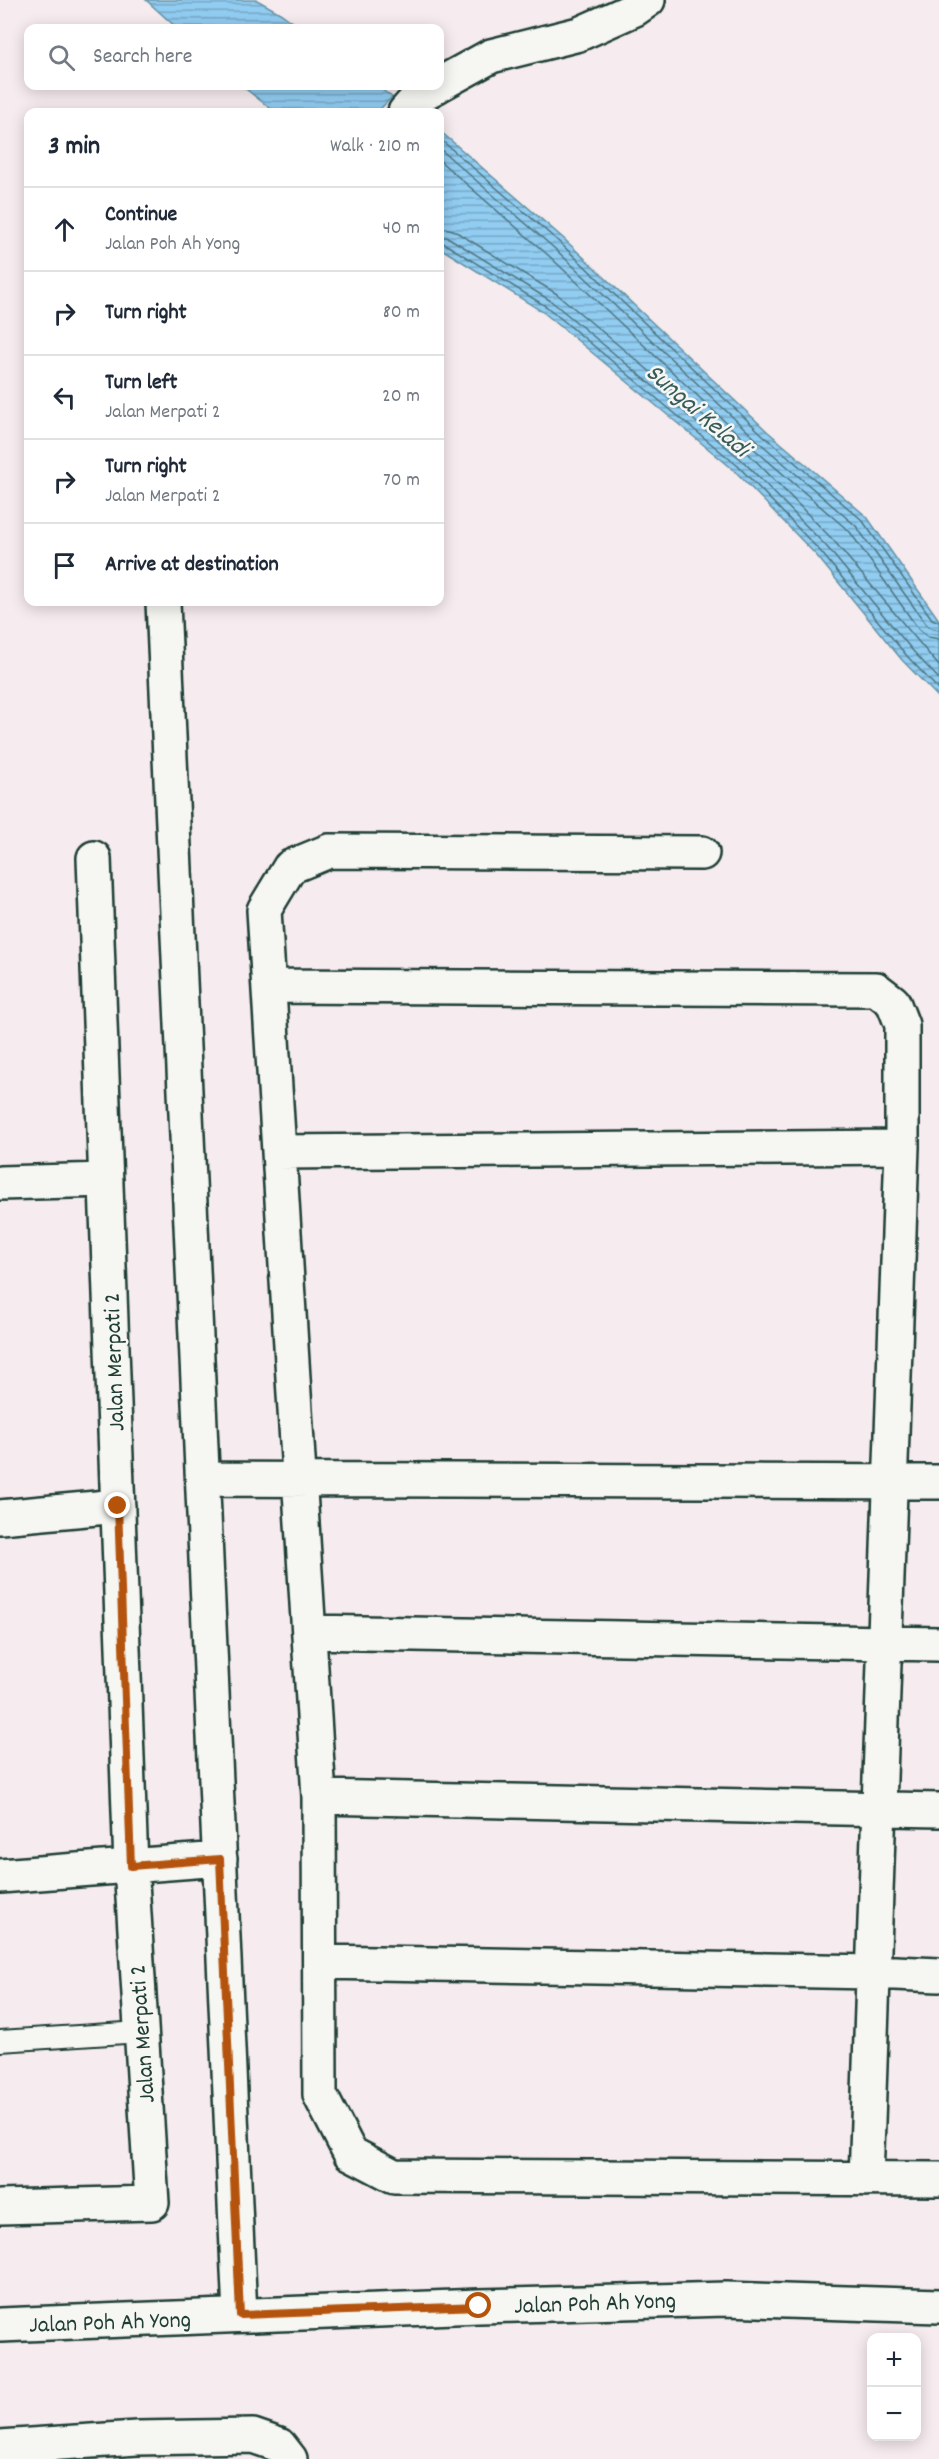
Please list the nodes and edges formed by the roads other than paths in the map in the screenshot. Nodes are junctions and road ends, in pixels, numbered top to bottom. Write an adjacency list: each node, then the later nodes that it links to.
1 (648, 0): 2 (street)
2 (444, 83)
3 (164, 606): 11 (street)
4 (702, 853): 6 (street)
5 (94, 858): 9 (street, Jalan Merpati 2)
6 (269, 986): 7 (street); 8 (street)
7 (902, 1148): 8 (street); 13 (street)
8 (279, 1152): 12 (street)
9 (106, 1179): 10 (street); 15 (street, Jalan Merpati 2)
10 (0, 1183)
11 (203, 1479): 12 (street); 23 (street)
12 (301, 1480): 13 (street); 17 (street)
13 (890, 1482): 14 (street); 18 (street)
14 (939, 1482)
15 (118, 1506): 16 (street); 24 (street, Jalan Merpati 2)
16 (0, 1517)
17 (310, 1632): 18 (street); 20 (street)
18 (884, 1642): 19 (street); 21 (street)
19 (939, 1644)
20 (320, 1797): 21 (street); 26 (street)
21 (879, 1807): 22 (street); 27 (street)
22 (939, 1810)
23 (220, 1859): 24 (street); 35 (street)
24 (131, 1866): 25 (street); 29 (street, Jalan Merpati 2)
25 (0, 1876)
26 (320, 1962): 27 (street); 31 (street)
27 (873, 1972): 28 (street); 31 (street)
28 (939, 1975)
29 (141, 2032): 30 (lane); 33 (street, Jalan Merpati 2)
30 (0, 2041)
31 (866, 2179): 32 (street)
32 (939, 2179)
33 (0, 2207)
34 (939, 2306): 35 (street, Jalan Poh Ah Yong)
35 (240, 2315): 36 (street, Jalan Poh Ah Yong)
36 (0, 2325)
37 (0, 2447): 38 (street)
38 (137, 2448): 39 (street)
39 (284, 2452)

